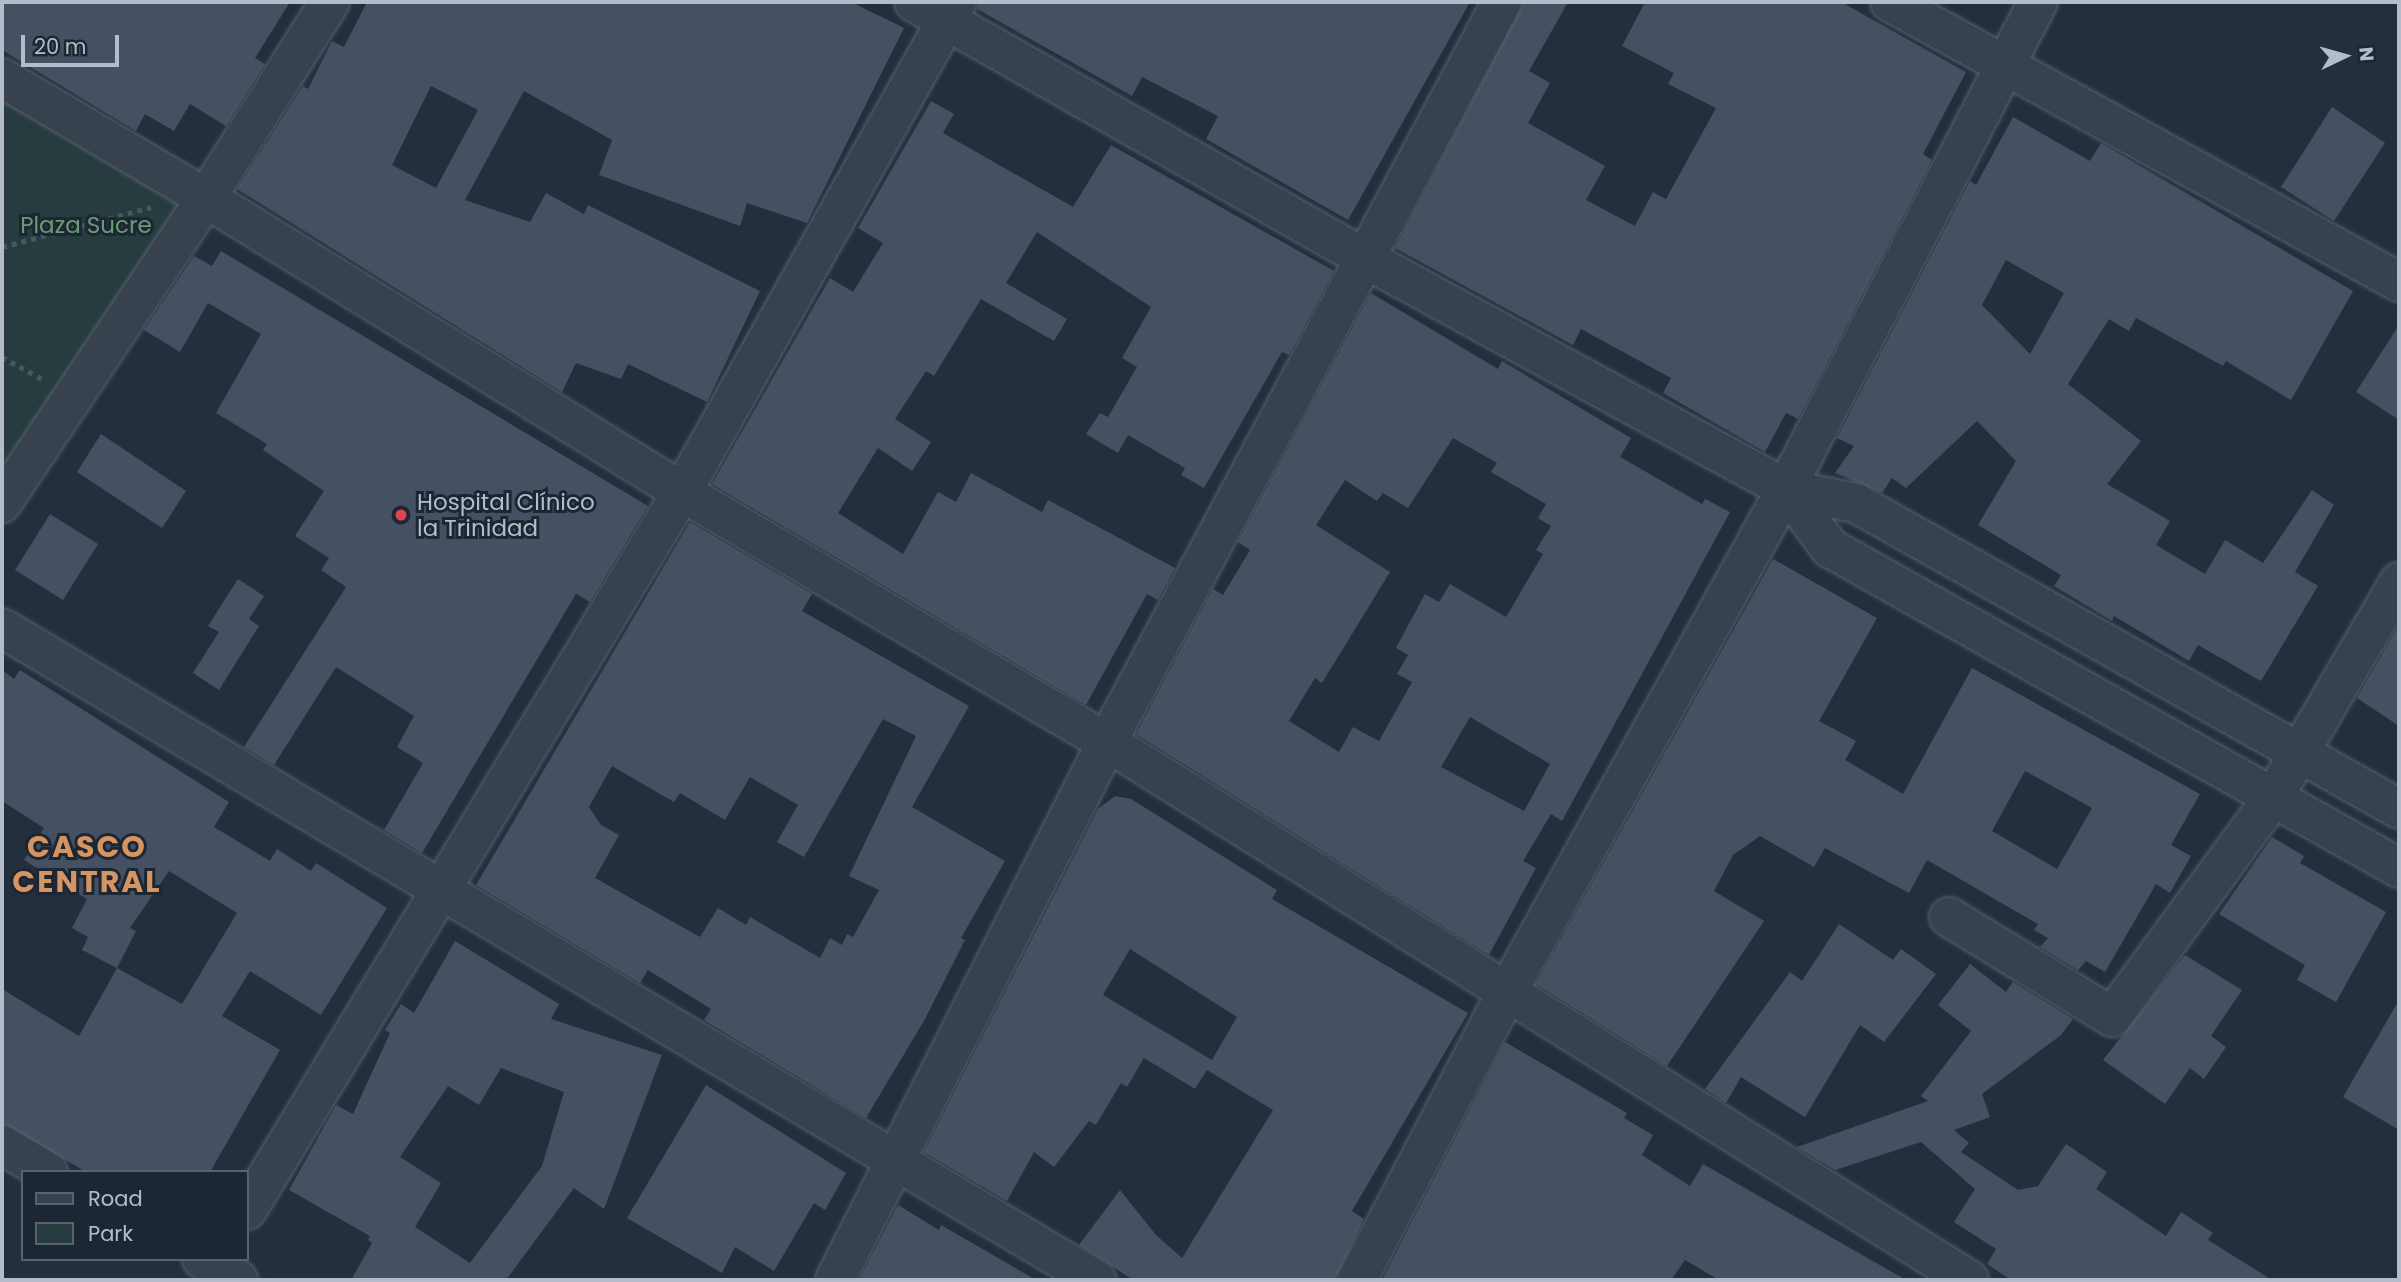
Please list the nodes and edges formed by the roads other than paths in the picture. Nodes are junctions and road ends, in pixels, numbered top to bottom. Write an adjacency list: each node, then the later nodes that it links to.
1 (330, 2): 9 (street)
2 (914, 2): 6 (street)
3 (1502, 2): 10 (street)
4 (1890, 2): 7 (street)
5 (2038, 2): 7 (street)
6 (953, 11): 10 (street); 13 (street)
7 (2003, 66): 11 (street); 12 (street)
8 (2, 78): 9 (street)
9 (206, 198): 13 (street); 14 (street)
10 (1366, 259): 12 (street); 17 (street)
11 (2399, 282)
12 (1786, 489): 18 (street); 19 (street); 24 (street)
13 (682, 492): 17 (street); 22 (street)
14 (2, 503)
15 (2399, 582): 18 (street)
16 (2, 628): 22 (street)
17 (1107, 742): 24 (street); 26 (street)
18 (2298, 753): 19 (street); 20 (street)
19 (2273, 798): 21 (street); 23 (street)
20 (2399, 809)
21 (2399, 868)
22 (438, 890): 26 (street); 28 (street)
23 (1949, 917)
24 (1506, 993): 31 (street); 32 (street)
25 (2, 1145): 27 (street)
26 (898, 1161): 29 (street); 30 (street)
27 (45, 1170)
28 (248, 1208)
29 (835, 1280)
30 (1096, 1280)
31 (1357, 1280)
32 (1969, 1280)

